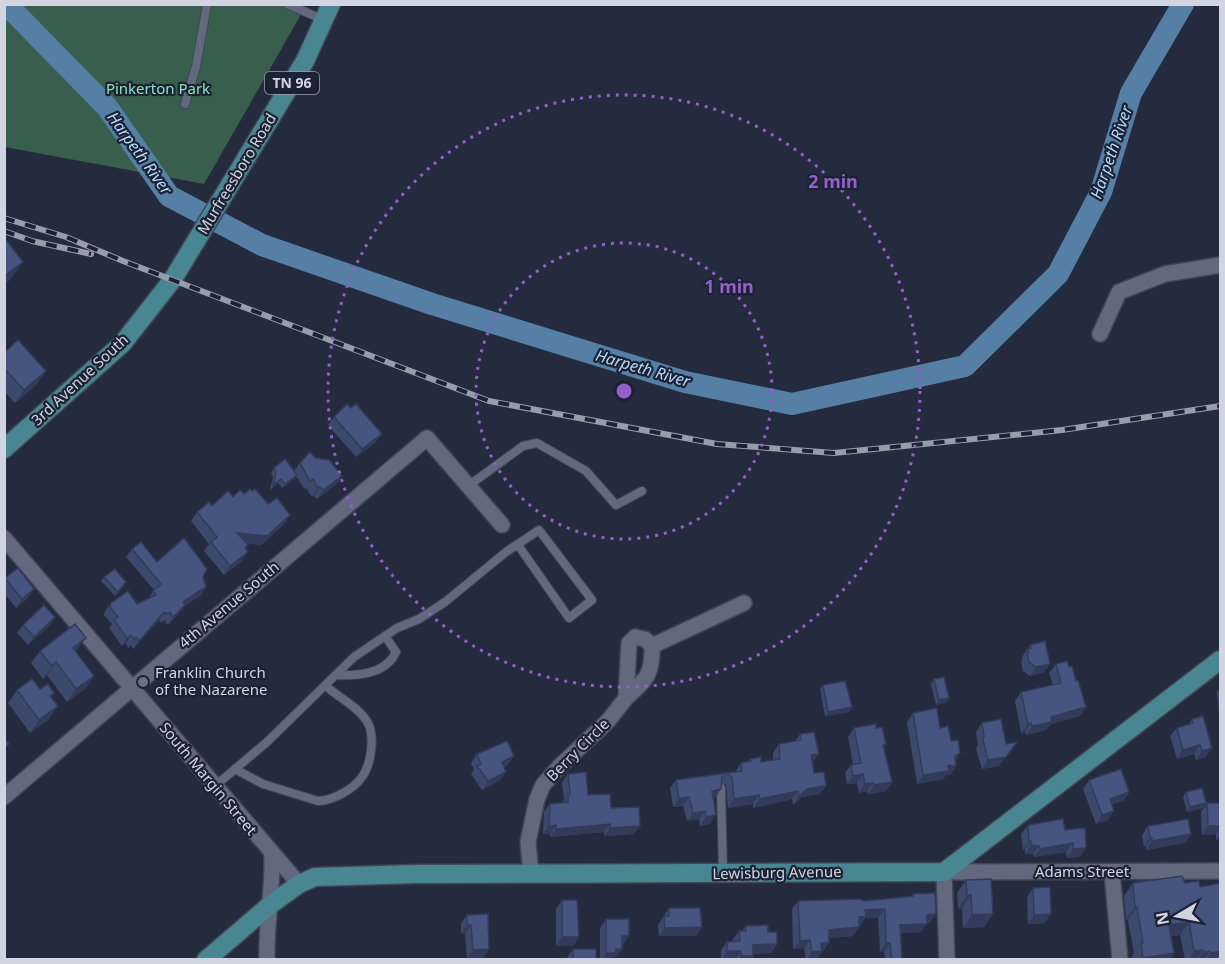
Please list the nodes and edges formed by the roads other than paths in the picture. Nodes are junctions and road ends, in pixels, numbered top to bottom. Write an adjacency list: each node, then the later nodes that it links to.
1 (207, 4): 4 (lane)
2 (287, 4): 3 (lane)
3 (327, 12): 6 (main road, Murfreesboro Road / TN 96)
4 (185, 104)
5 (1221, 265): 7 (street)
6 (176, 275): 8 (main road, 3rd Avenue South / TN 96)
7 (1100, 334)
8 (4, 449)
9 (468, 486): 10 (lane); 11 (street); 20 (street, 4th Avenue South)
10 (642, 491)
11 (502, 525)
12 (4, 538): 20 (street, South Margin Street)
13 (518, 545): 13 (lane); 15 (lane)
14 (744, 603): 16 (street)
15 (385, 636): 18 (lane); 18 (lane)
16 (652, 646): 21 (street, Berry Circle); 21 (street)
17 (1221, 660): 28 (main road)
18 (338, 675): 19 (lane)
19 (326, 686): 22 (lane); 22 (lane)
20 (131, 688): 23 (street, South Margin Street); 25 (street, 4th Avenue South)
21 (626, 698): 31 (street, Berry Circle)
22 (235, 769): 23 (lane)
23 (215, 786): 26 (street, South Margin Street)
24 (721, 788): 30 (lane)
25 (4, 797)
26 (272, 855): 32 (street, South Margin Street); 33 (street)
27 (1221, 871): 29 (street, Adams Street)
28 (944, 872): 29 (street, Adams Street); 30 (main road, Lewisburg Avenue); 36 (street)
29 (1112, 872): 37 (street)
30 (723, 874): 31 (main road, Lewisburg Avenue)
31 (531, 875): 32 (main road, Lewisburg Avenue)
32 (299, 884): 33 (main road, Lewisburg Avenue)
33 (270, 905): 34 (main road, Lewisburg Avenue); 35 (street)
34 (206, 960)
35 (267, 960)
36 (947, 960)
37 (1120, 960)

